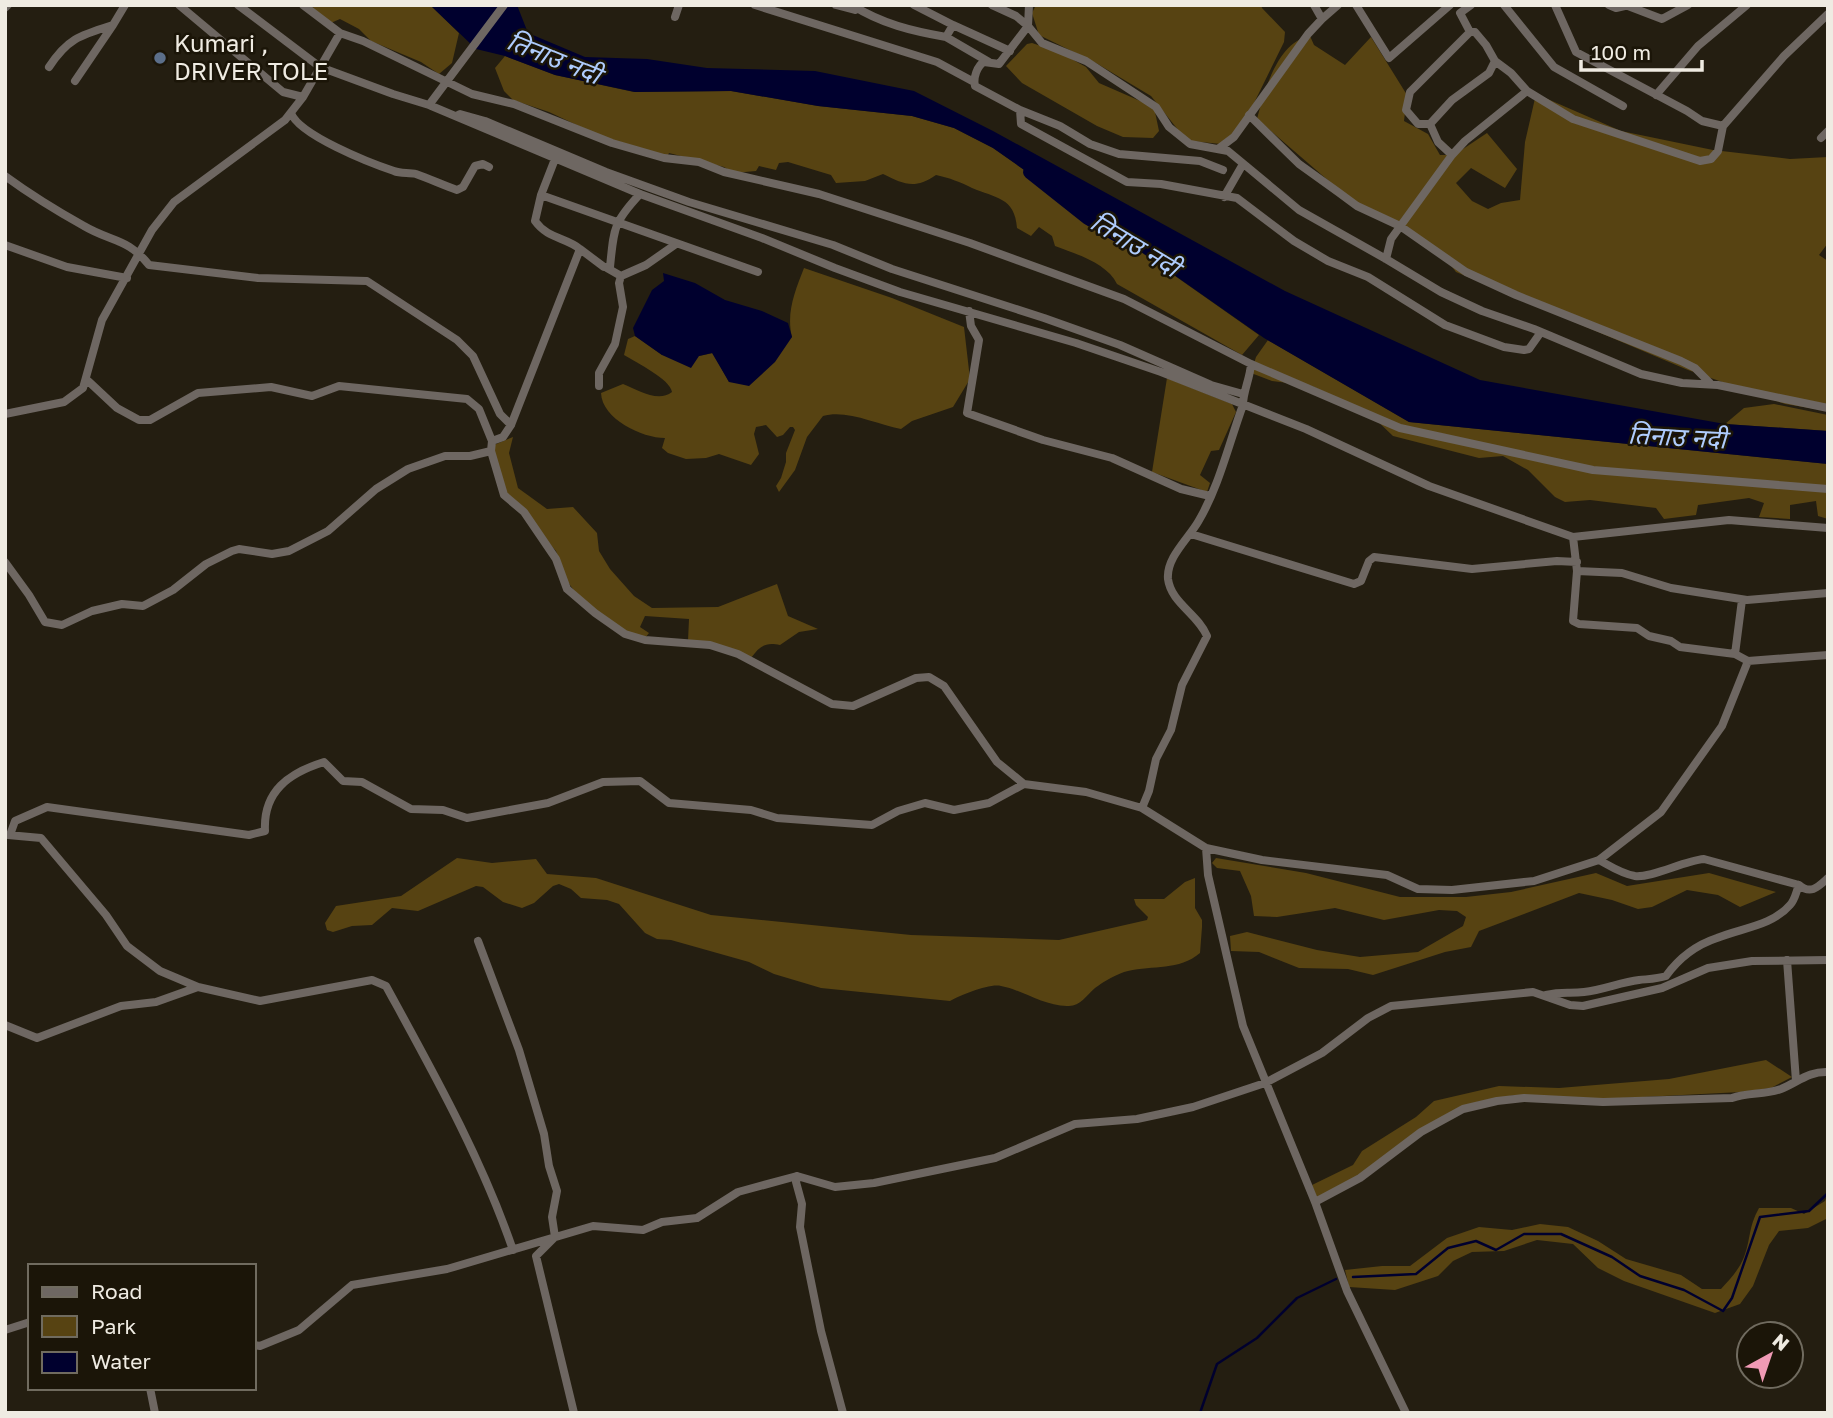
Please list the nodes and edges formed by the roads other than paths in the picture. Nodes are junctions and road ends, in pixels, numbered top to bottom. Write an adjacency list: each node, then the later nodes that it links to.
1 (125, 5): 29 (street)
2 (179, 5): 45 (street)
3 (238, 5): 38 (street)
4 (303, 5): 33 (street)
5 (504, 5): 40 (street)
6 (679, 5): 27 (street)
7 (755, 5): 42 (street)
8 (836, 5): 24 (street)
9 (852, 5): 24 (street)
10 (914, 5): 30 (street)
11 (992, 5): 31 (street)
12 (1029, 5): 31 (street)
13 (1314, 5): 28 (street)
14 (1338, 5): 28 (street)
15 (1356, 5): 16 (street)
16 (1451, 5): 25 (street)
17 (1471, 5): 25 (street)
18 (1504, 5): 47 (street)
19 (1556, 5): 44 (street)
20 (1609, 5): 23 (street)
21 (1688, 5): 23 (street)
22 (1747, 5): 44 (street)
23 (1628, 6)
24 (862, 11): 34 (street)
25 (1460, 13): 32 (street)
26 (1828, 14): 53 (street)
27 (675, 17)
28 (1322, 19): 50 (street)
29 (113, 25): 39 (street); 41 (street)
30 (953, 25): 34 (street); 35 (street)
31 (1028, 26): 35 (street); 54 (street)
32 (1470, 32): 36 (street); 52 (street)
33 (340, 33): 38 (street); 40 (street)
34 (946, 37): 37 (street)
35 (1010, 51): 37 (street)
36 (1495, 61): 43 (street); 52 (street)
37 (990, 62): 42 (street)
38 (320, 67): 45 (street); 46 (street)
39 (49, 68)
40 (448, 79): 46 (street); 77 (street)
41 (75, 81)
42 (974, 82): 48 (street)
43 (1527, 91): 53 (street); 55 (street)
44 (1656, 95): 53 (street)
45 (303, 97): 49 (street)
46 (429, 105): 51 (street)
47 (1623, 106)
48 (1020, 110): 59 (street); 63 (street)
49 (291, 113): 58 (street); 69 (street)
50 (1249, 116): 54 (street); 65 (street)
51 (455, 117): 56 (street); 81 (street)
52 (1430, 124): 55 (street)
53 (1723, 126)
54 (1218, 149): 57 (street)
55 (1452, 155): 65 (street)
56 (555, 159): 61 (street); 62 (street)
57 (1243, 164): 63 (street); 70 (street)
58 (489, 167)
59 (1223, 170)
60 (5, 176): 69 (street)
61 (640, 194): 64 (street); 75 (street)
62 (541, 195): 64 (street); 68 (street)
63 (1224, 197): 76 (street)
64 (617, 221): 66 (street); 71 (street)
65 (1400, 226): 70 (street); 79 (street)
66 (676, 244): 72 (street); 73 (street)
67 (5, 245): 74 (street)
68 (580, 249): 71 (street); 85 (street)
69 (140, 254): 74 (street); 85 (street)
70 (1386, 259): 76 (street)
71 (607, 268): 73 (street)
72 (758, 272)
73 (621, 276): 80 (street)
74 (127, 278): 78 (street)
75 (969, 311): 82 (street); 89 (street)
76 (1541, 332): 79 (street)
77 (1251, 364): 81 (street); 88 (street)
78 (86, 379): 84 (street); 86 (street)
79 (1710, 383): 83 (street)
80 (599, 386)
81 (1242, 394): 82 (street)
82 (1243, 405): 89 (street); 92 (street)
83 (1828, 408)
84 (5, 414)
85 (511, 425): 86 (street)
86 (492, 441): 87 (street)
87 (491, 451): 93 (street); 100 (street)
88 (1828, 489)
89 (1210, 496): 91 (street)
90 (1828, 528): 92 (street)
91 (1191, 534): 94 (street); 101 (street)
92 (1573, 537): 94 (street)
93 (5, 562)
94 (1577, 566): 96 (street); 97 (street)
95 (1828, 593): 96 (street)
96 (1742, 600): 97 (street)
97 (1735, 654): 99 (street)
98 (1828, 655): 99 (street)
99 (1748, 661): 104 (street)
100 (1024, 784): 101 (street); 102 (street)
101 (1142, 808): 103 (street)
102 (8, 835): 110 (street)
103 (1206, 848): 104 (street); 115 (street)
104 (1599, 860): 106 (street)
105 (1828, 878): 106 (street)
106 (1799, 885): 111 (street)
107 (478, 941): 118 (street)
108 (1787, 960): 109 (street); 111 (street); 114 (street)
109 (1828, 960)
110 (198, 987): 112 (street); 119 (street)
111 (1546, 996): 115 (street)
112 (5, 1025)
113 (1828, 1072): 114 (street)
114 (1796, 1081): 117 (street)
115 (1265, 1083): 116 (street); 117 (street)
116 (797, 1176): 118 (street); 126 (street)
117 (1315, 1202): 127 (street)
118 (555, 1237): 119 (street); 125 (street)
119 (513, 1250): 122 (street)
120 (28, 1323): 121 (street)
121 (5, 1330)
122 (256, 1345)
123 (150, 1390): 124 (street)
124 (155, 1413)
125 (574, 1413)
126 (843, 1413)
127 (1406, 1413)

